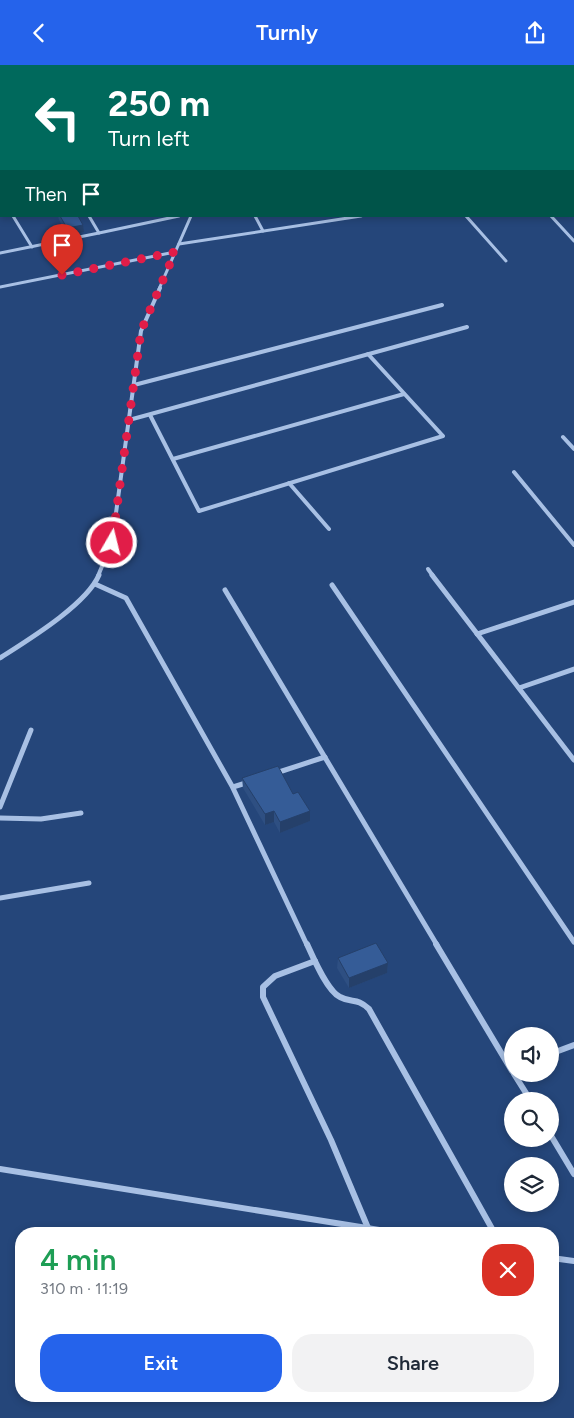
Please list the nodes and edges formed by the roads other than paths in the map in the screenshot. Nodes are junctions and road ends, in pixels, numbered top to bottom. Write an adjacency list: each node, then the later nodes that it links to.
1 (14, 217): 13 (street)
2 (90, 217): 10 (street)
3 (191, 217): 12 (street)
4 (255, 217): 9 (street)
5 (467, 217): 16 (street)
6 (552, 217): 11 (street)
7 (159, 218): 10 (street)
8 (341, 218): 9 (street)
9 (263, 231): 12 (street)
10 (99, 233): 13 (street)
11 (574, 241)
12 (179, 244): 14 (street)
13 (32, 247): 15 (street)
14 (175, 252): 17 (street); 21 (street)
15 (0, 253)
16 (506, 261)
17 (0, 287)
18 (442, 305): 21 (street)
19 (467, 327): 20 (street)
20 (368, 354): 22 (street); 23 (street)
21 (134, 385): 24 (street)
22 (404, 394): 27 (street); 29 (street)
23 (150, 415): 24 (street); 27 (street)
24 (130, 420): 33 (street)
25 (563, 437): 26 (street)
26 (574, 449)
27 (172, 459): 29 (street)
28 (514, 471): 31 (street)
29 (290, 483): 30 (street)
30 (329, 529)
31 (574, 545)
32 (428, 569): 37 (street)
33 (95, 584): 38 (street); 46 (street)
34 (332, 585): 52 (street)
35 (225, 591): 42 (street)
36 (574, 602): 37 (street)
37 (477, 634): 40 (street)
38 (0, 658)
39 (574, 669): 40 (street)
40 (519, 688): 43 (street)
41 (31, 730): 47 (street)
42 (325, 757): 44 (street); 56 (street)
43 (574, 760)
44 (270, 775)
45 (251, 781): 46 (street)
46 (233, 787): 53 (street)
47 (0, 807)
48 (81, 813): 49 (street)
49 (0, 818)
50 (88, 883): 51 (street)
51 (0, 898)
52 (574, 942)
53 (315, 961): 61 (street); 62 (street)
54 (574, 1045): 55 (street)
55 (559, 1051)
56 (504, 1057)
57 (558, 1147): 59 (street)
58 (0, 1169): 60 (street)
59 (574, 1174)
60 (362, 1227)
61 (368, 1227)
62 (491, 1227)
63 (559, 1259): 64 (street)
64 (574, 1261)

